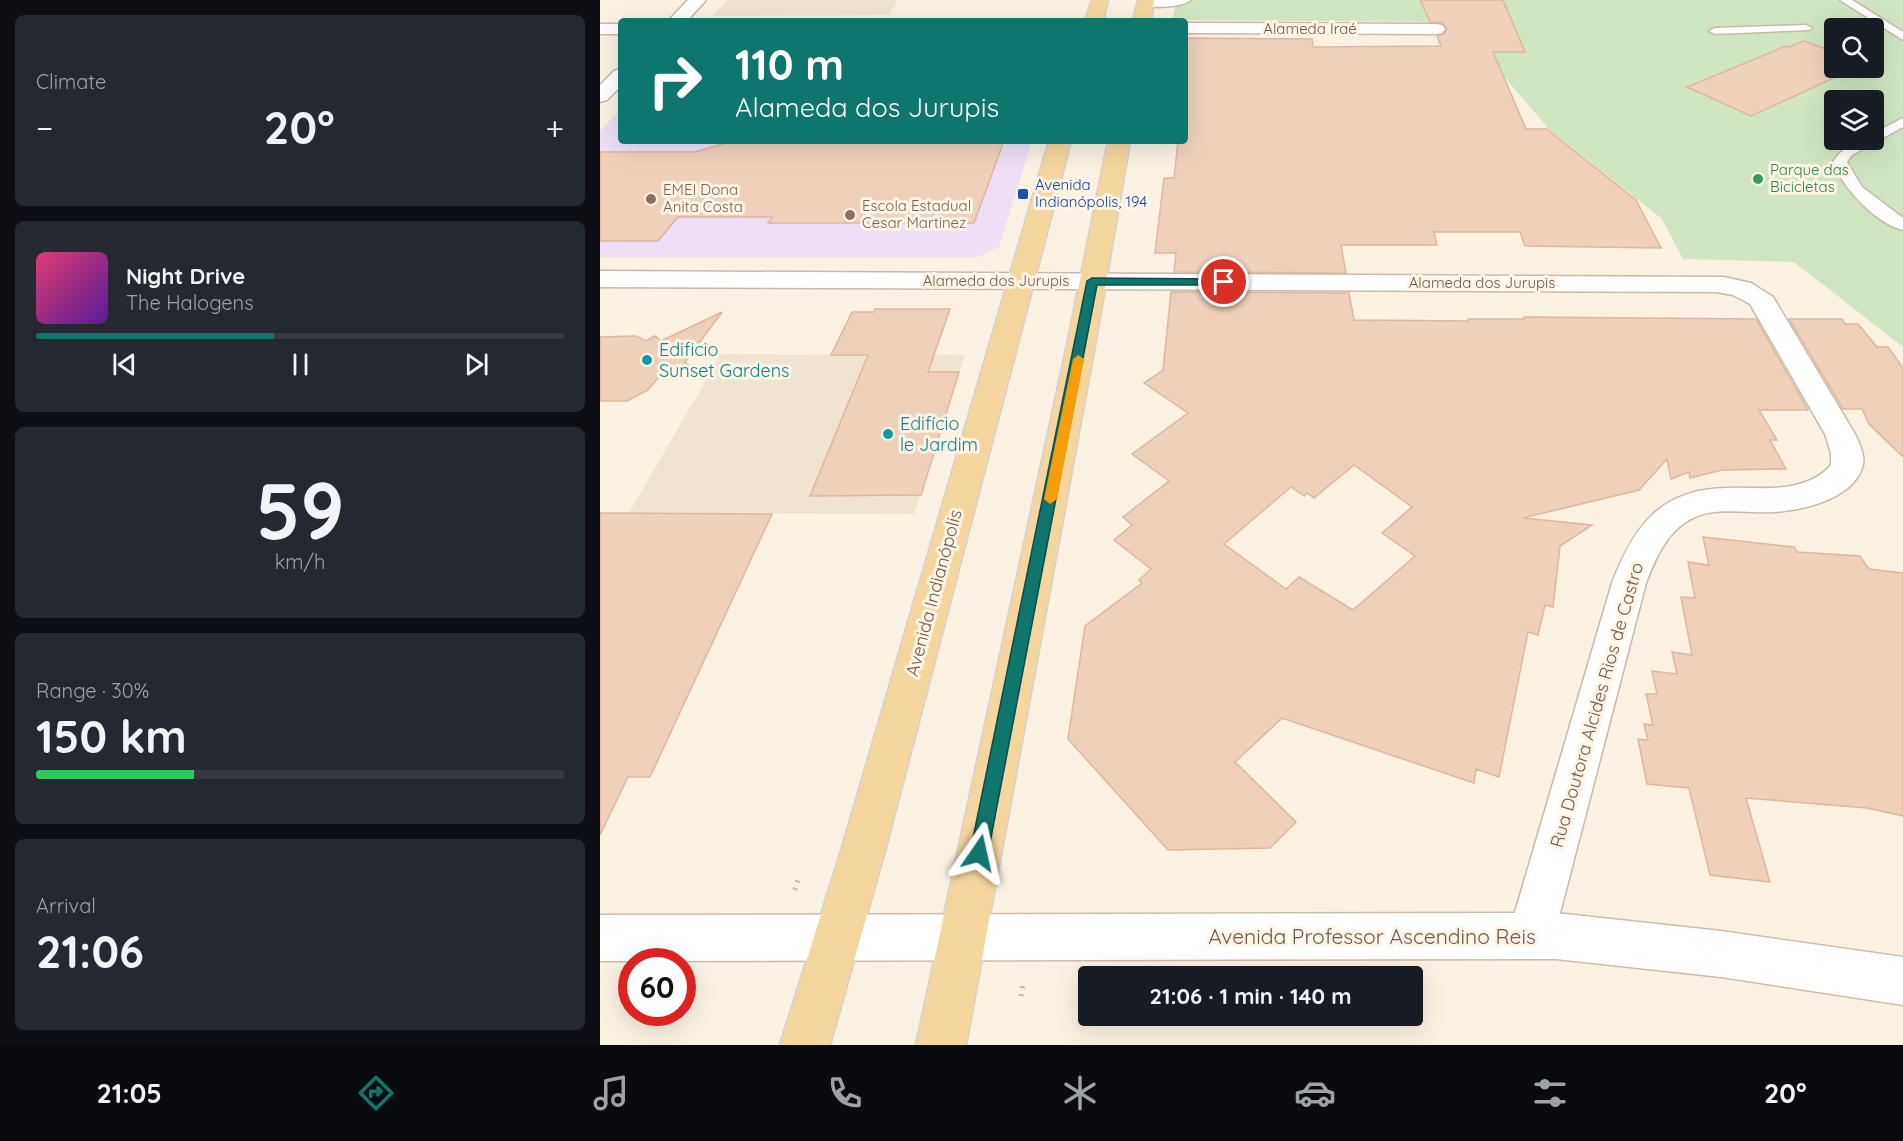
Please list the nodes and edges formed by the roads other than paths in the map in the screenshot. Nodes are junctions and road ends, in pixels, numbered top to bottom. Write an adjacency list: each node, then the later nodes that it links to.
1 (698, 0): 6 (street)
2 (1100, 0): 7 (main road)
3 (1186, 0): 5 (lane)
4 (1845, 0): 15 (lane)
5 (1145, 2): 8 (main road)
6 (680, 18)
7 (1095, 18)
8 (1142, 18)
9 (1188, 28): 13 (street, Alameda Iraé)
10 (1806, 28): 14 (lane)
11 (600, 29): 12 (street)
12 (618, 29)
13 (1436, 29)
14 (1715, 31)
15 (1903, 38)
16 (618, 78): 17 (street)
17 (600, 96)
18 (1903, 122): 19 (lane)
19 (1884, 132)
20 (1059, 144): 25 (main road, Avenida Indianópolis)
21 (1118, 144): 26 (main road)
22 (1851, 150): 23 (lane)
23 (1903, 225)
24 (600, 279): 25 (street, Alameda dos Jurupis)
25 (1021, 281): 26 (street, Alameda dos Jurupis); 29 (main road, Avenida Indianópolis)
26 (1092, 281): 27 (street, Alameda dos Jurupis); 30 (main road)
27 (1717, 284): 28 (street, Rua Doutora Alcides Rios de Castro)
28 (1531, 936): 30 (street, Avenida Professor Ascendino Reis); 32 (street, Avenida Professor Ascendino Reis)
29 (838, 937): 30 (street, Avenida Professor Ascendino Reis); 31 (street, Avenida Professor Ascendino Reis); 33 (main road, Avenida Indianópolis)
30 (963, 937): 34 (main road)
31 (600, 938)
32 (1903, 981)
33 (805, 1045)
34 (941, 1045)

